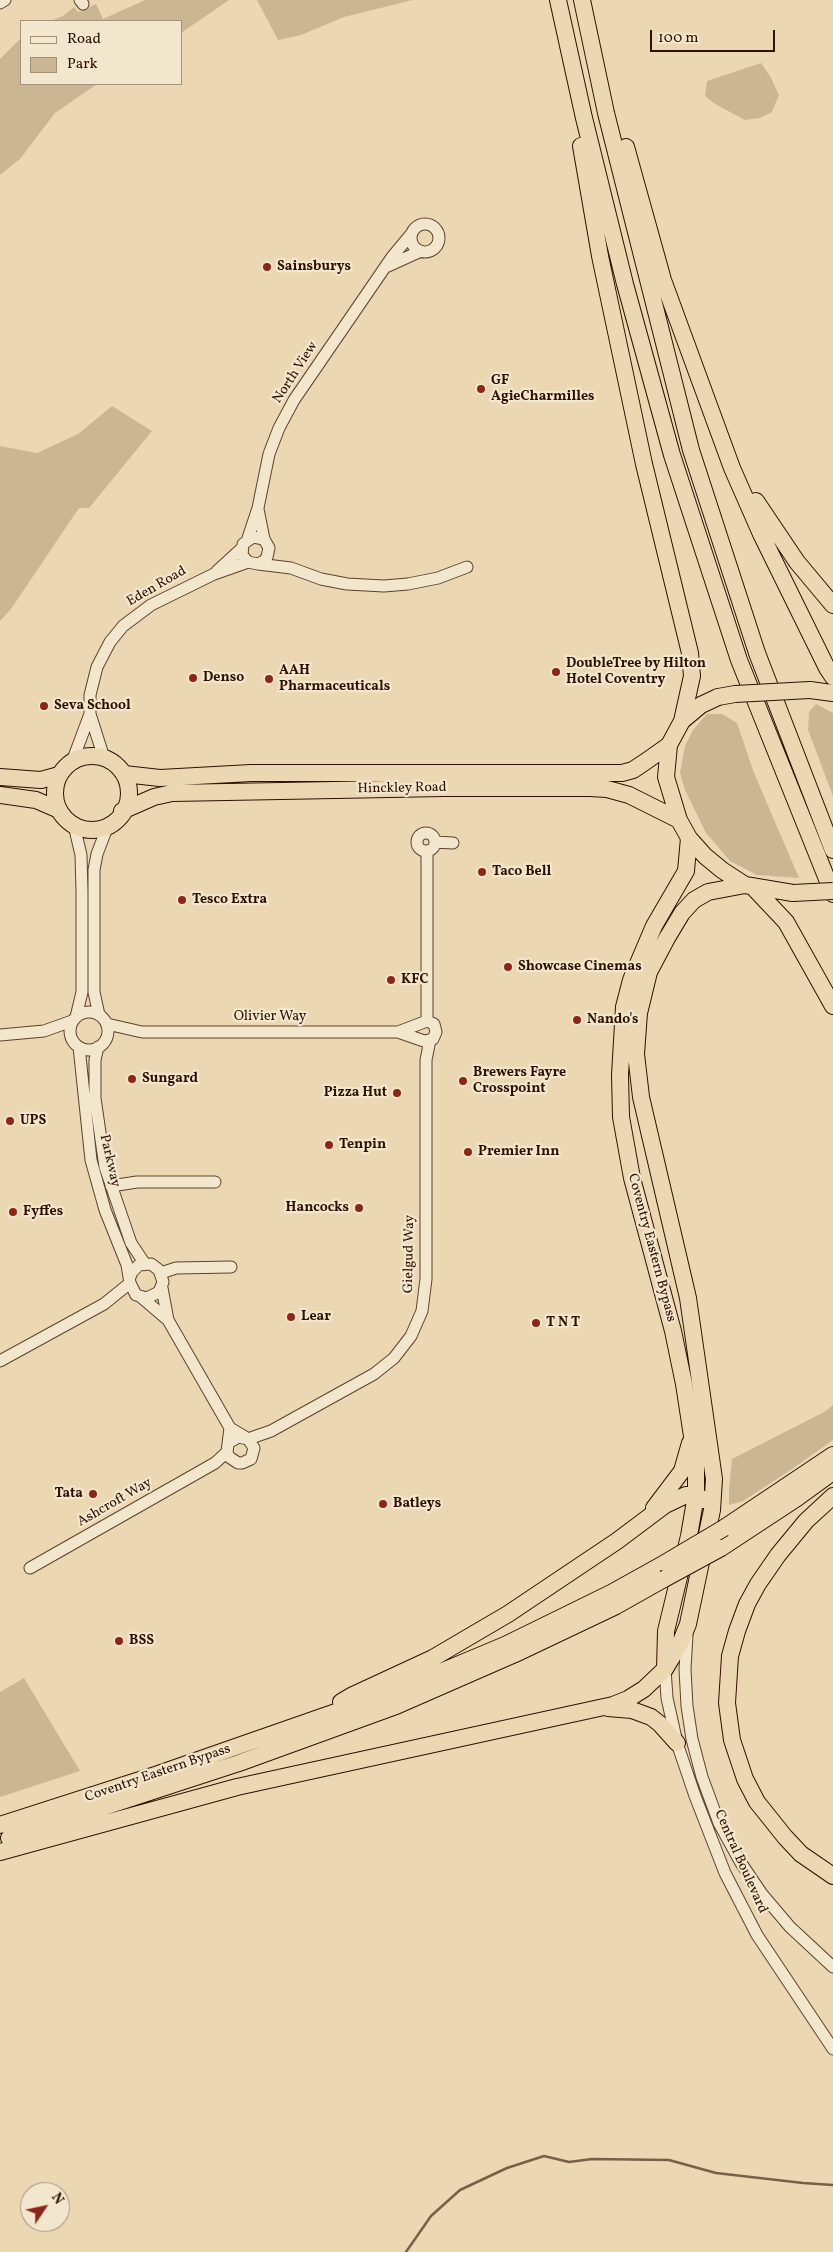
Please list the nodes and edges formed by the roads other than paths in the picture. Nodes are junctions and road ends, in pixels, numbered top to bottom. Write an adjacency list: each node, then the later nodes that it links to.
1 (5, 0): 4 (street)
2 (557, 0): 21 (highway); 40 (highway)
3 (583, 0): 8 (highway); 37 (highway)
4 (0, 3)
5 (412, 233): 6 (street); 6 (street); 7 (street, North View)
6 (421, 251): 7 (street, North View)
7 (387, 267): 9 (street, North View)
8 (703, 388): 17 (highway); 18 (highway)
9 (258, 508): 10 (street); 11 (street)
10 (248, 538): 11 (street); 12 (street)
11 (266, 543): 13 (street); 15 (street)
12 (241, 549): 13 (street); 16 (street)
13 (253, 563): 15 (street); 16 (street)
14 (467, 567): 15 (street)
15 (291, 568)
16 (214, 574): 20 (street, Eden Road)
17 (833, 605)
18 (833, 677)
19 (833, 693): 21 (highway, bridge)
20 (90, 714): 23 (street, Eden Road); 24 (street, Eden Road)
21 (682, 721): 22 (highway)
22 (669, 745): 25 (highway, Hinckley Road); 31 (highway)
23 (104, 758): 24 (highway); 25 (highway)
24 (72, 762): 26 (highway)
25 (124, 774): 30 (highway)
26 (59, 775): 27 (highway); 29 (highway)
27 (0, 777)
28 (0, 796): 29 (highway)
29 (60, 810): 32 (highway)
30 (122, 811): 31 (highway, Hinckley Road); 33 (highway)
31 (679, 820): 34 (highway)
32 (74, 825): 33 (highway); 43 (street)
33 (107, 828): 42 (street)
34 (690, 838): 39 (highway); 64 (highway, Coventry Eastern Bypass)
35 (435, 842): 36 (street); 38 (street); 38 (street)
36 (453, 843)
37 (833, 850)
38 (427, 851): 44 (street)
39 (749, 886): 40 (highway, bridge); 41 (highway); 72 (highway, Coventry Eastern Bypass)
40 (833, 892)
41 (833, 1006)
42 (99, 1015): 43 (street); 45 (street)
43 (74, 1019): 46 (street); 51 (street)
44 (422, 1023): 48 (street, Olivier Way); 50 (street); 50 (street)
45 (108, 1024): 47 (street, Olivier Way); 52 (street)
46 (44, 1031): 49 (street); 51 (street)
47 (142, 1032): 48 (street, Olivier Way); 52 (street, Olivier Way)
48 (398, 1032): 50 (street, Olivier Way)
49 (0, 1034)
50 (423, 1040): 66 (street, Gielgud Way)
51 (75, 1043): 52 (street); 58 (street, Parkway)
52 (102, 1044): 54 (street, Parkway)
53 (215, 1182): 54 (street)
54 (111, 1186): 55 (street, Parkway)
55 (145, 1264): 57 (street); 58 (street)
56 (231, 1267): 57 (street)
57 (162, 1273): 59 (street)
58 (130, 1280): 60 (street); 61 (street)
59 (162, 1288): 60 (street); 62 (street)
60 (139, 1296): 61 (street); 62 (street)
61 (104, 1304): 63 (street)
62 (168, 1320): 65 (street)
63 (0, 1361)
64 (691, 1426): 70 (highway, Coventry Eastern Bypass); 73 (highway)
65 (230, 1428): 66 (street); 67 (street)
66 (249, 1441): 67 (street, Ashcroft Way); 67 (street, Ashcroft Way)
67 (230, 1451): 74 (street, Ashcroft Way)
68 (833, 1455): 78 (highway, bridge)
69 (833, 1472): 81 (highway, bridge)
70 (696, 1496): 72 (highway); 73 (highway); 76 (highway, Coventry Eastern Bypass)
71 (833, 1496): 83 (highway)
72 (712, 1510): 75 (highway, Coventry Eastern Bypass)
73 (646, 1518): 78 (highway)
74 (30, 1568)
75 (688, 1624): 76 (highway, Coventry Eastern Bypass); 84 (street, Central Boulevard)
76 (664, 1669): 77 (highway, Coventry Eastern Bypass); 79 (street, Central Boulevard)
77 (603, 1707): 79 (highway); 82 (highway, Coventry Eastern Bypass)
78 (315, 1721): 80 (highway, Coventry Eastern Bypass)
79 (677, 1743): 85 (street, Central Boulevard)
80 (0, 1826)
81 (0, 1842)
82 (0, 1852)
83 (833, 1876)
84 (833, 1967)
85 (833, 2049)

